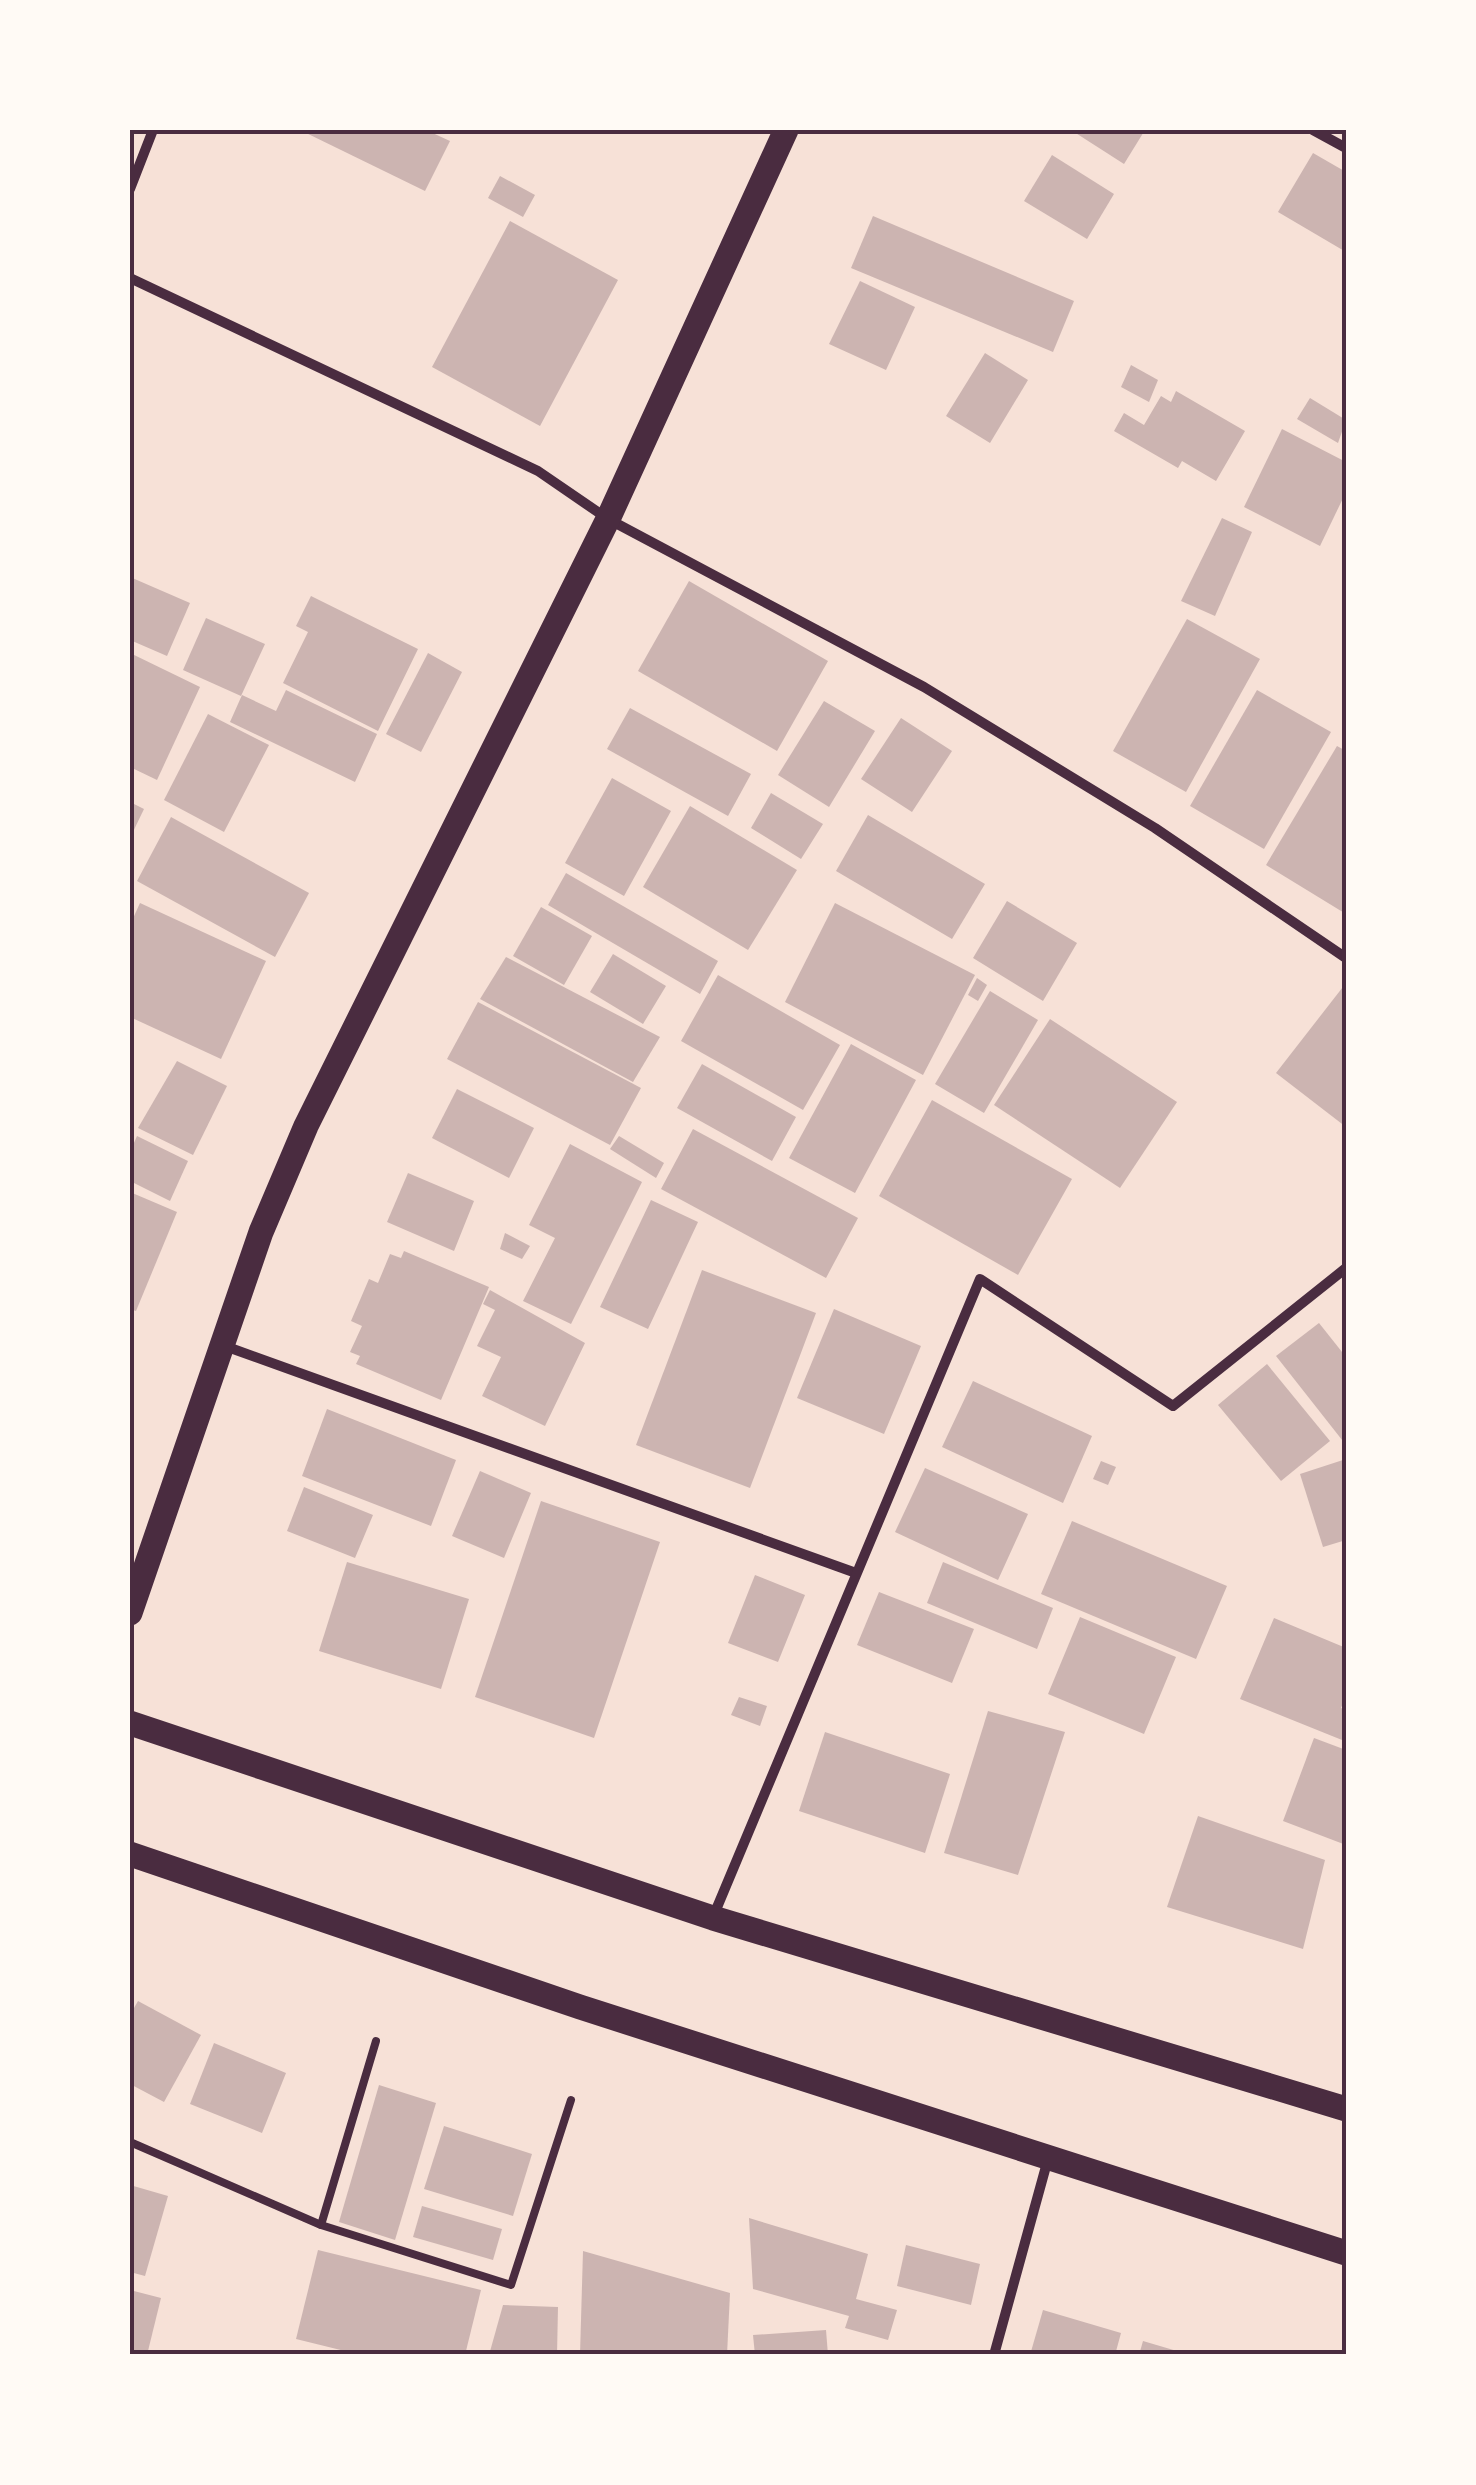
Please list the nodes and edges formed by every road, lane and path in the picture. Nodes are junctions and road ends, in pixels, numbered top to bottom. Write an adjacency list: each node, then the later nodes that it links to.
1 (153, 130): 5 (street)
2 (786, 130): 7 (main road)
3 (1313, 130): 4 (street)
4 (1346, 148)
5 (130, 189)
6 (130, 278): 7 (street)
7 (608, 519): 8 (street); 10 (main road)
8 (1346, 958)
9 (1346, 1268): 11 (street)
10 (222, 1345): 11 (street); 12 (main road)
11 (856, 1573): 15 (street)
12 (130, 1613)
13 (130, 1723): 15 (main road)
14 (130, 1854): 20 (main road)
15 (713, 1918): 18 (main road)
16 (376, 2041): 21 (lane)
17 (571, 2100): 21 (lane)
18 (1346, 2109)
19 (130, 2142): 21 (lane)
20 (1048, 2158): 22 (main road); 23 (street)
21 (321, 2225)
22 (1346, 2254)
23 (994, 2355)

